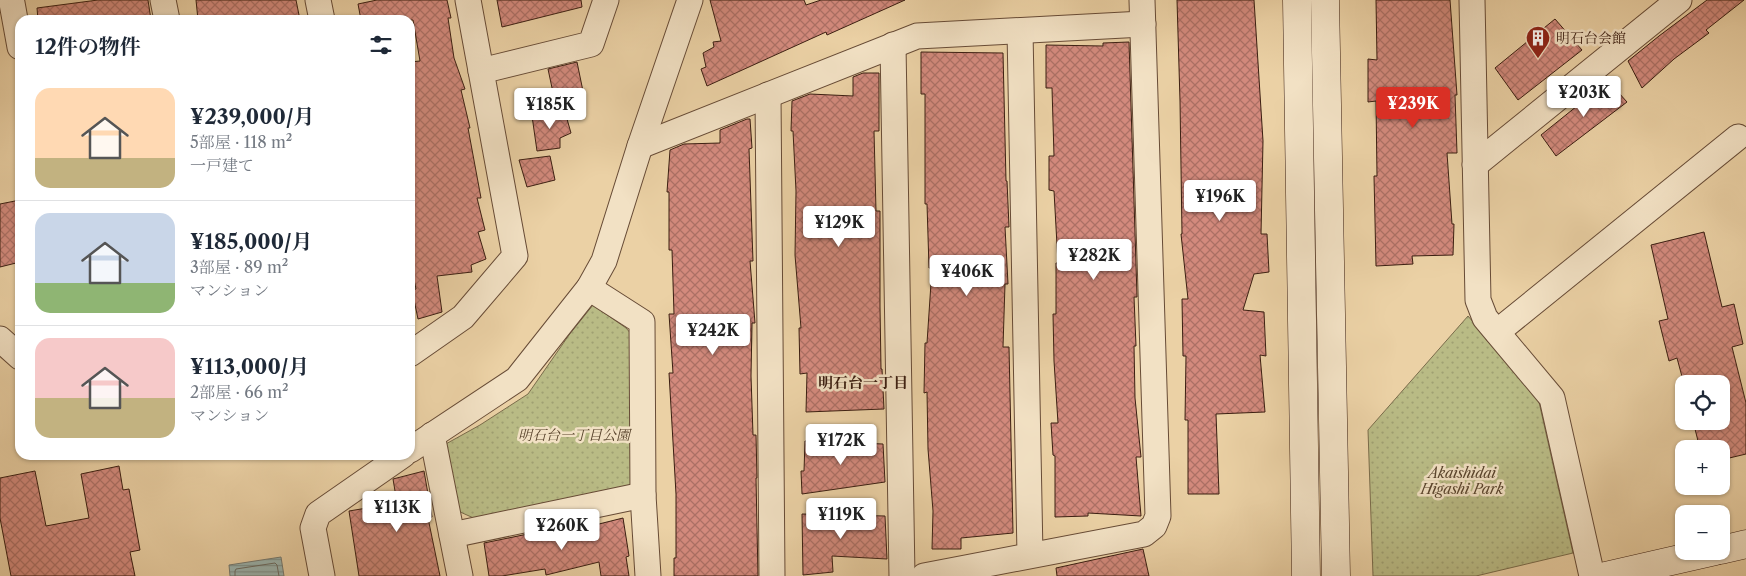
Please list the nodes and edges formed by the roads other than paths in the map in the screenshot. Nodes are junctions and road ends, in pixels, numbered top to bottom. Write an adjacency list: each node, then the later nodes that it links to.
1 (163, 0): 12 (street)
2 (318, 0): 13 (street)
3 (468, 0): 18 (street)
4 (606, 0): 18 (street)
5 (690, 0): 21 (street)
6 (1142, 0): 15 (street)
7 (1297, 0): 43 (street)
8 (1325, 0): 44 (street)
9 (1472, 0): 22 (street)
10 (1678, 0): 22 (street)
11 (12, 2): 14 (street)
12 (166, 15)
13 (321, 15)
14 (15, 19)
15 (1143, 24): 16 (street); 35 (street)
16 (1020, 30): 17 (street); 35 (street)
17 (893, 45): 19 (street); 41 (street)
18 (481, 70): 26 (street)
19 (768, 95): 21 (street); 40 (street)
20 (1738, 137): 24 (street)
21 (640, 146): 23 (street)
22 (1475, 165): 24 (street)
23 (589, 288): 28 (street); 31 (street)
24 (1497, 332): 45 (street)
25 (0, 339): 27 (street)
26 (415, 351)
27 (15, 352)
28 (432, 435): 29 (street); 32 (street)
29 (415, 447)
30 (396, 460): 37 (street)
31 (643, 495): 32 (street); 39 (street)
32 (452, 535): 38 (street)
33 (1746, 544): 34 (street)
34 (1730, 548)
35 (1030, 555): 42 (street)
36 (1676, 560): 46 (street)
37 (322, 576)
38 (460, 576)
39 (648, 576)
40 (772, 576)
41 (902, 576)
42 (924, 576)
43 (1306, 576)
44 (1336, 576)
45 (1592, 576)
46 (1606, 576)

